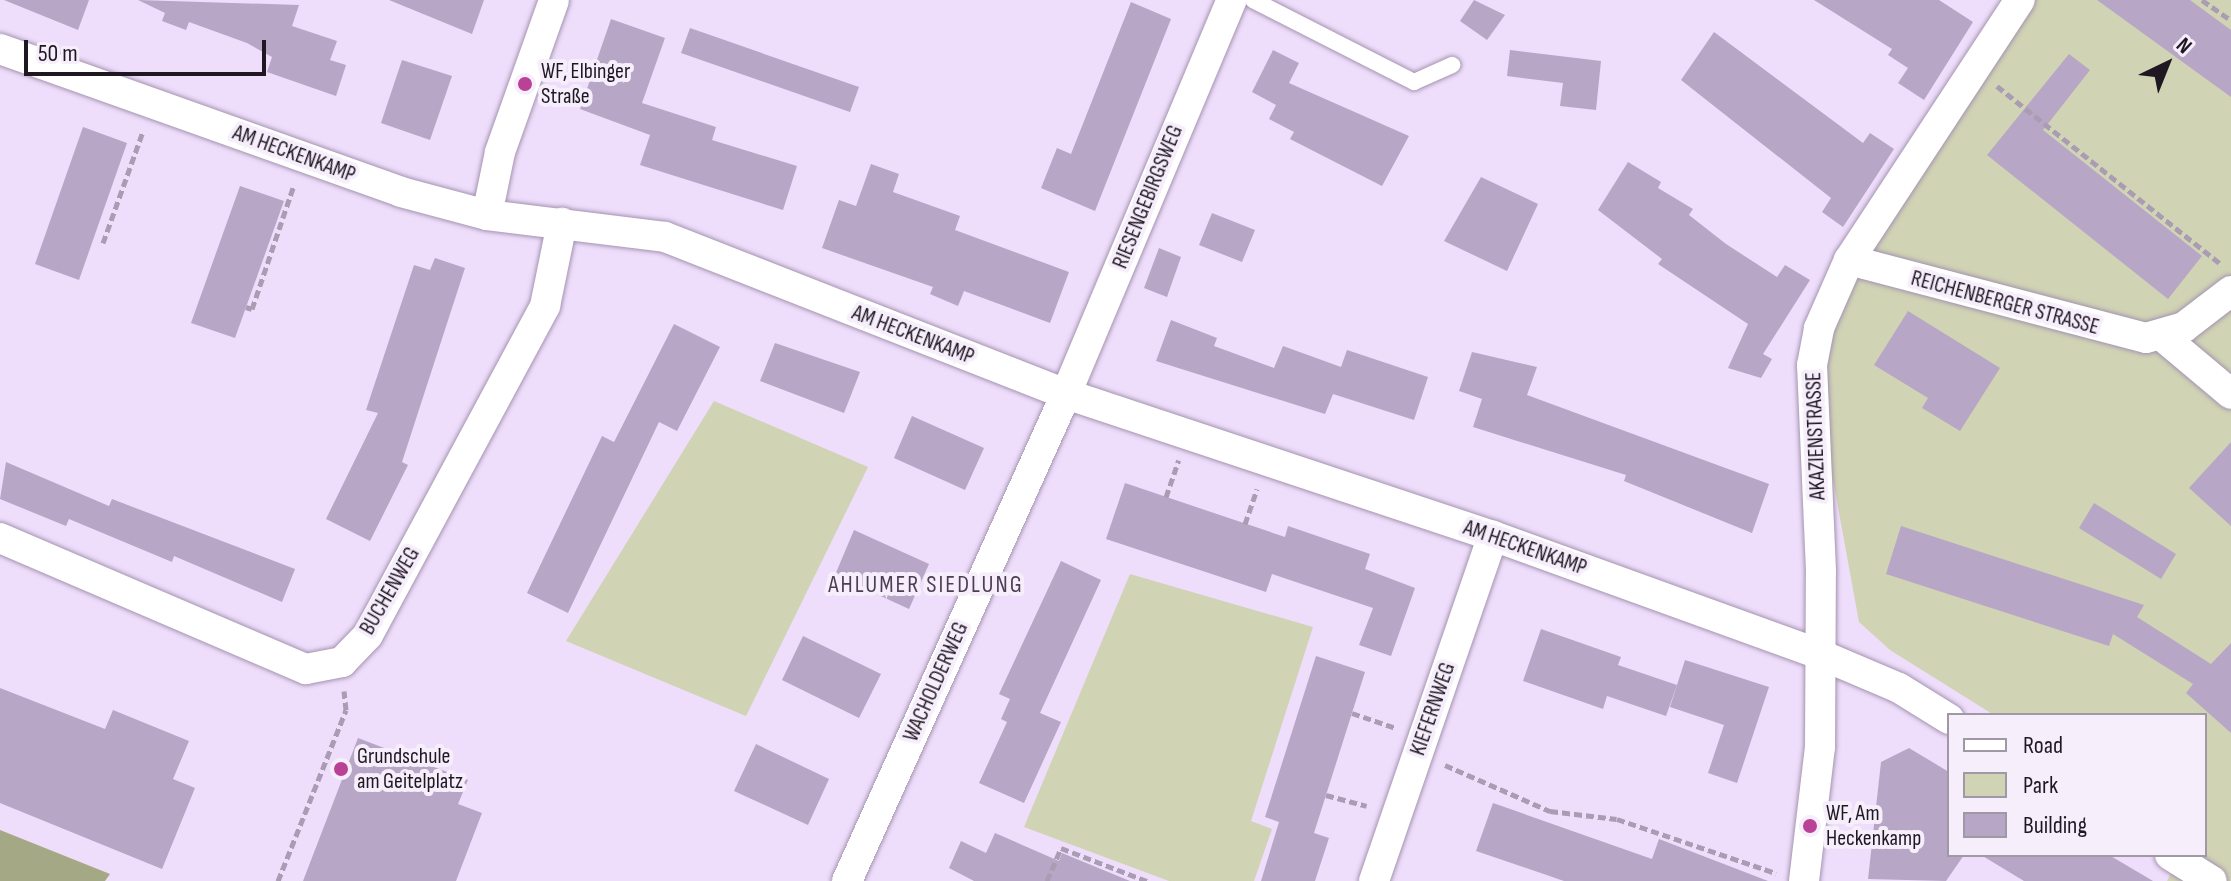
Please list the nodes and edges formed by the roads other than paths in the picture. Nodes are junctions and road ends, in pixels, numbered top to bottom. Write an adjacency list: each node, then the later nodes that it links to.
1 (554, 0): 7 (street)
2 (1232, 0): 12 (street, RIESENGEBIRGSWEG)
3 (1253, 0): 6 (lane)
4 (2020, 0): 9 (street, AKAZIENSTRASSE)
5 (0, 49): 7 (street, AM HECKENKAMP)
6 (1452, 65)
7 (487, 215): 8 (street, AM HECKENKAMP)
8 (562, 223): 12 (street, AM HECKENKAMP); 15 (street, BUCHENWEG)
9 (1849, 260): 11 (street, REICHENBERGER STRASSE); 16 (street, AKAZIENSTRASSE)
10 (2231, 291): 11 (street)
11 (2162, 336): 13 (street)
12 (1066, 394): 14 (street, AM HECKENKAMP); 20 (street, WACHOLDERWEG)
13 (2231, 394)
14 (1493, 536): 16 (street, AM HECKENKAMP); 21 (street, KIEFERNWEG)
15 (0, 538)
16 (1819, 654): 17 (street, AM HECKENKAMP); 19 (street, AKAZIENSTRASSE)
17 (1947, 718)
18 (2173, 857): 22 (street)
19 (1793, 878)
20 (847, 881)
21 (1374, 881)
22 (2212, 881)

